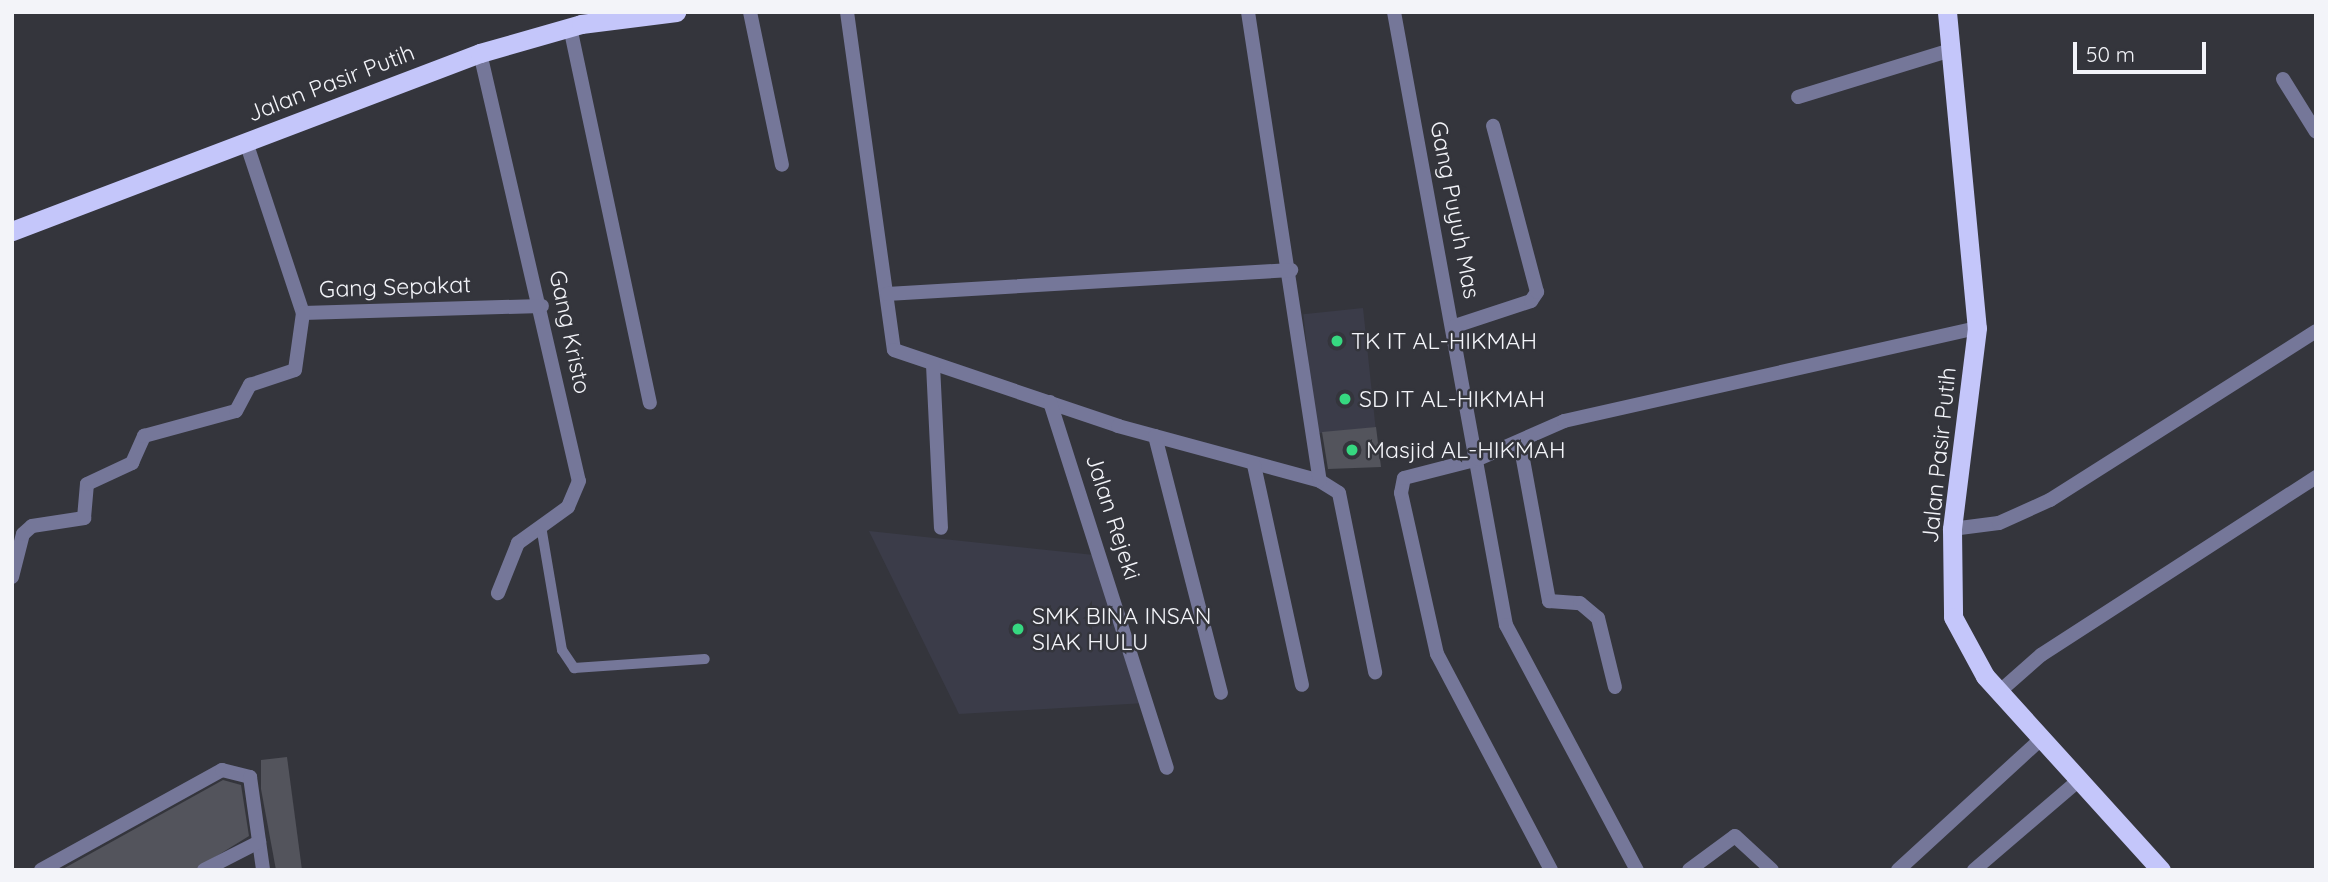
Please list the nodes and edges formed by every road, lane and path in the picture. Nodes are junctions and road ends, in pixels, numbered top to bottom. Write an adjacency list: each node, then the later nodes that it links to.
1 (676, 12): 7 (highway, Jalan Pasir Putih)
2 (750, 12): 15 (street)
3 (847, 12): 18 (street, Jalan Rejeki)
4 (1248, 12): 17 (street)
5 (1394, 12): 21 (street, Gang Puyuh Mas)
6 (1947, 12): 8 (highway, Jalan Pasir Putih)
7 (570, 27): 9 (highway, Jalan Pasir Putih); 26 (street)
8 (1951, 50): 11 (street); 22 (highway, Jalan Pasir Putih)
9 (480, 53): 14 (highway, Jalan Pasir Putih); 19 (street, Gang Kristo)
10 (2283, 79): 13 (street)
11 (1798, 97)
12 (1493, 126): 21 (street)
13 (2316, 132)
14 (246, 142): 16 (highway, Jalan Pasir Putih); 20 (street, Gang Sepakat)
15 (782, 165)
16 (12, 231)
17 (1291, 270): 18 (street); 32 (street)
18 (887, 294): 24 (street, Jalan Rejeki)
19 (542, 306): 20 (street, Gang Sepakat); 33 (street, Gang Kristo)
20 (303, 313): 35 (street)
21 (1455, 327): 29 (street, Gang Puyuh Mas)
22 (1977, 328): 28 (street); 36 (highway, Jalan Pasir Putih)
23 (2316, 331): 36 (street)
24 (933, 365): 25 (street, Jalan Rejeki); 34 (street)
25 (1050, 402): 27 (street, Jalan Rejeki); 46 (street, Jalan Rejeki)
26 (650, 404)
27 (1155, 436): 30 (street, Jalan Rejeki); 44 (street)
28 (1520, 443): 29 (street); 42 (street)
29 (1478, 458): 52 (street); 53 (street, Gang Puyuh Mas)
30 (1254, 465): 32 (street, Jalan Rejeki); 41 (street)
31 (2316, 477): 43 (street)
32 (1320, 481): 40 (street)
33 (541, 526): 38 (street, Gang Kristo); 39 (lane)
34 (941, 528)
35 (18, 529): 37 (street)
36 (1952, 529): 43 (highway, Jalan Pasir Putih)
37 (12, 577)
38 (498, 593)
39 (705, 659)
40 (1375, 672)
41 (1302, 685)
42 (1615, 687)
43 (1999, 692): 45 (highway, Jalan Pasir Putih)
44 (1221, 693)
45 (2040, 740): 47 (highway, Jalan Pasir Putih); 56 (street)
46 (1167, 768)
47 (2078, 781): 57 (street); 58 (highway, Jalan Pasir Putih)
48 (259, 842): 49 (street); 50 (street); 51 (street)
49 (41, 870)
50 (204, 870)
51 (263, 870)
52 (1552, 870)
53 (1637, 870)
54 (1689, 870): 55 (street)
55 (1772, 870)
56 (1898, 870)
57 (1973, 870)
58 (2161, 870)

